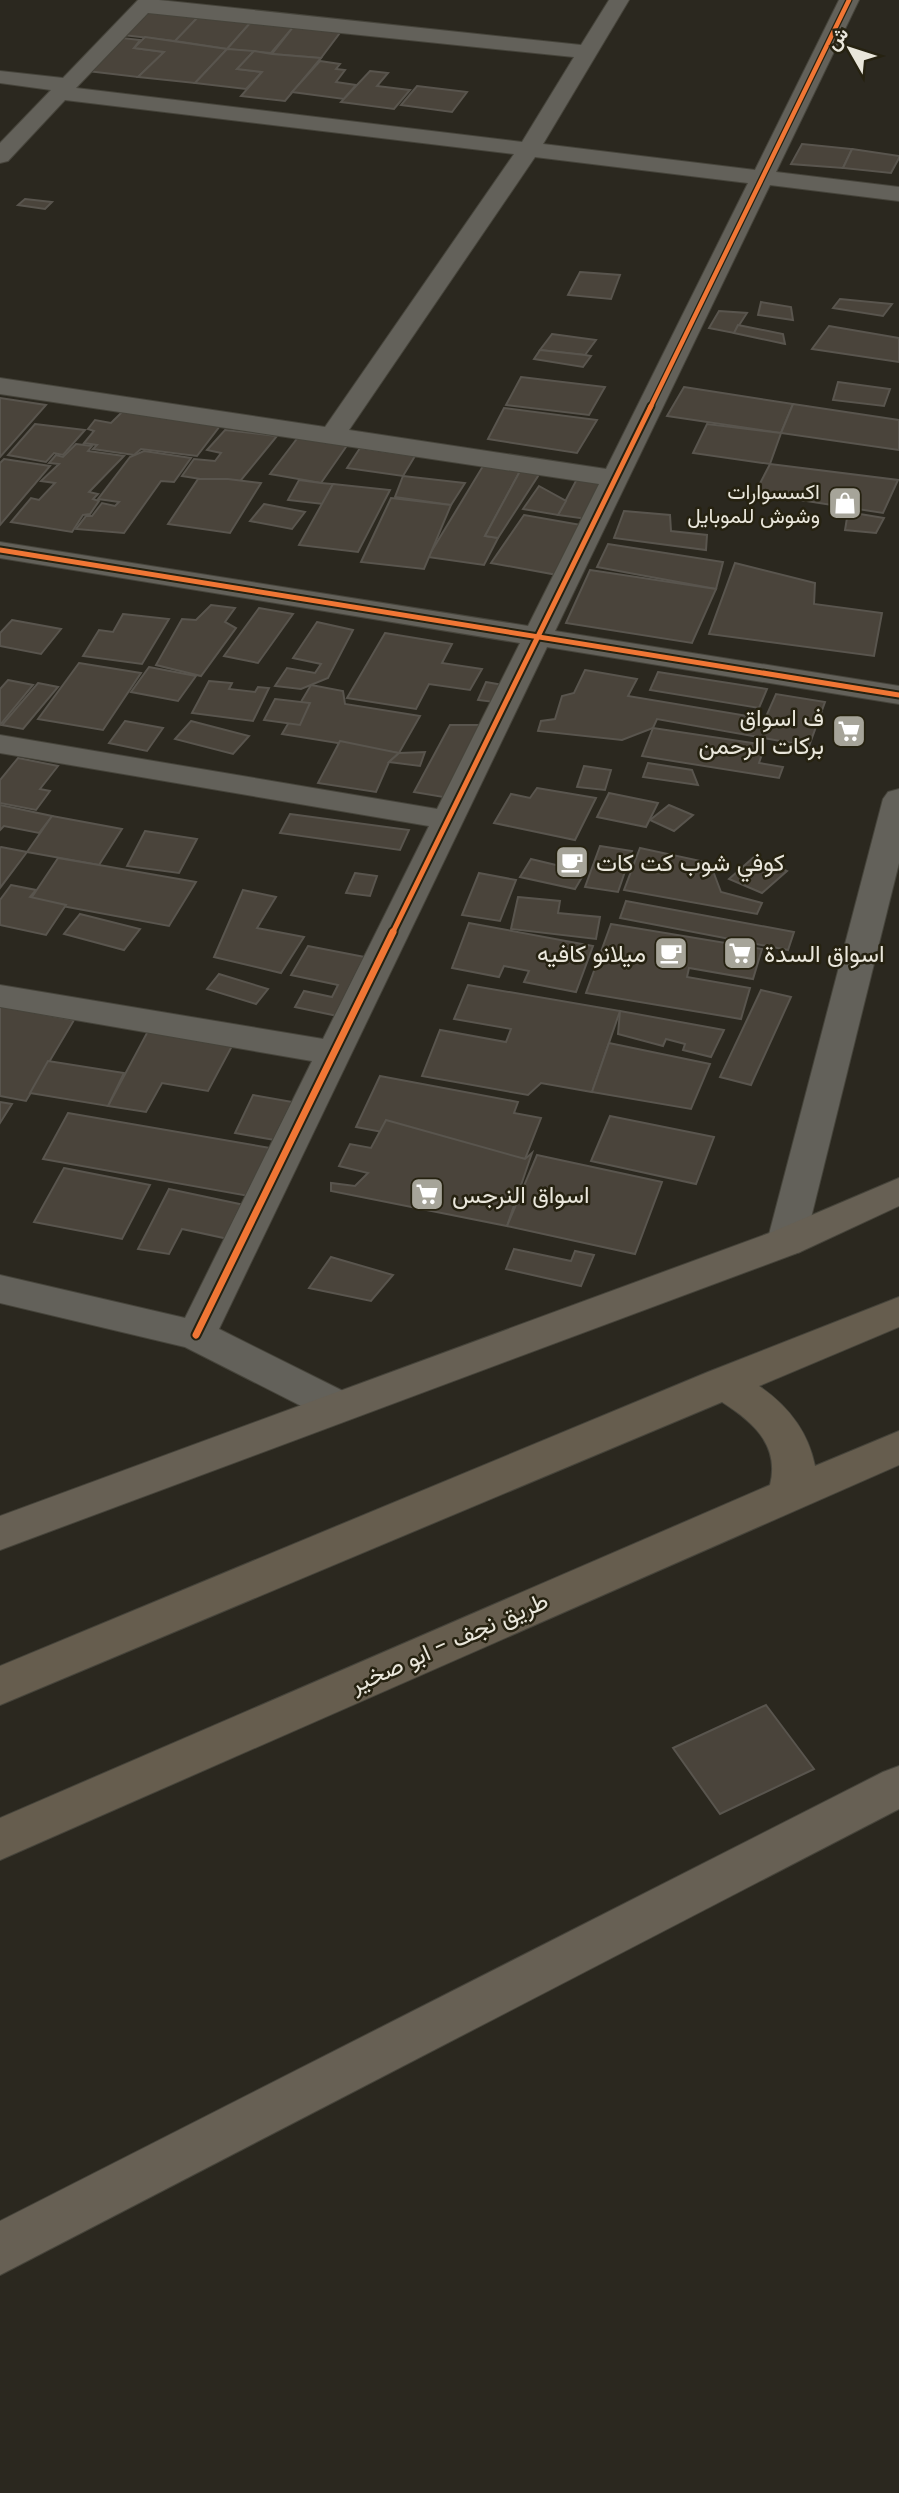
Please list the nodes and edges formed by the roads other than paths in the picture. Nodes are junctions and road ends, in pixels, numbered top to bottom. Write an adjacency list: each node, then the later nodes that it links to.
1 (619, 0): 4 (street)
2 (849, 0): 9 (street)
3 (147, 3): 4 (street); 6 (street)
4 (588, 52): 7 (street)
5 (0, 77): 6 (street)
6 (64, 89): 7 (street); 8 (street)
7 (528, 151): 9 (street); 12 (street)
8 (0, 156)
9 (762, 178): 10 (street); 13 (street)
10 (899, 194)
11 (0, 386): 12 (street)
12 (332, 436): 13 (street)
13 (615, 478): 15 (street)
14 (0, 550): 15 (street)
15 (538, 637): 16 (street); 19 (street)
16 (899, 695)
17 (0, 744): 19 (street)
18 (899, 799): 23 (street)
19 (448, 820): 21 (street)
20 (0, 996): 21 (street)
21 (334, 1053): 26 (street)
22 (899, 1191): 23 (main road)
23 (786, 1242): 28 (main road)
24 (0, 1289): 26 (street)
25 (899, 1311): 27 (highway)
26 (195, 1335): 28 (street)
27 (722, 1383): 30 (highway); 32 (highway)
28 (337, 1406): 31 (main road)
29 (899, 1447): 30 (highway, طريق نجف - ابو صخير)
30 (789, 1493): 34 (highway, طريق نجف - ابو صخير)
31 (0, 1533)
32 (0, 1686)
33 (899, 1786): 35 (main road)
34 (0, 1840)
35 (0, 2249)

